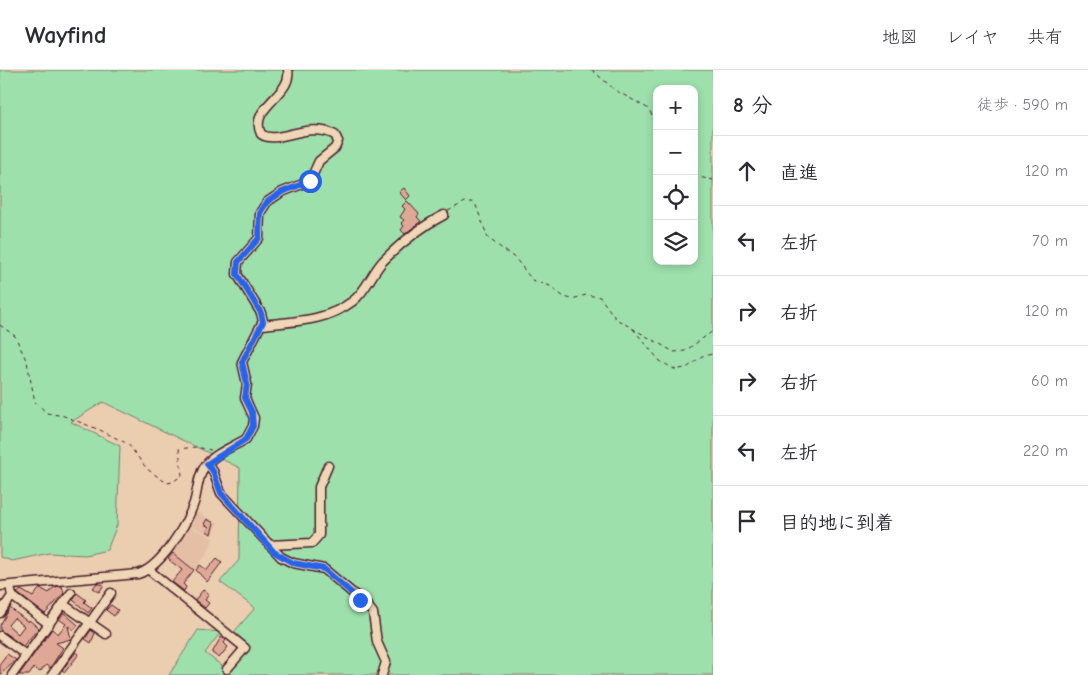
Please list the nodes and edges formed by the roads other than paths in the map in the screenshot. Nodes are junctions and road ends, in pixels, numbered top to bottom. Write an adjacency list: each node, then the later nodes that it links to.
1 (288, 70): 3 (street)
2 (444, 215): 3 (street)
3 (262, 325): 4 (street)
4 (207, 464): 6 (street); 7 (street)
5 (328, 466): 6 (street)
6 (269, 545): 23 (street)
7 (149, 570): 8 (street); 20 (street)
8 (10, 585): 9 (street); 12 (street)
9 (0, 586)
10 (111, 593): 15 (street)
11 (71, 594): 13 (street)
12 (12, 596): 14 (street); 16 (street)
13 (64, 604): 15 (street); 16 (street)
14 (0, 613)
15 (90, 623): 17 (street); 22 (street)
16 (49, 624): 19 (street)
17 (106, 634)
18 (0, 636): 19 (street)
19 (26, 655): 21 (street)
20 (227, 669)
21 (12, 675)
22 (52, 675)
23 (382, 675)

